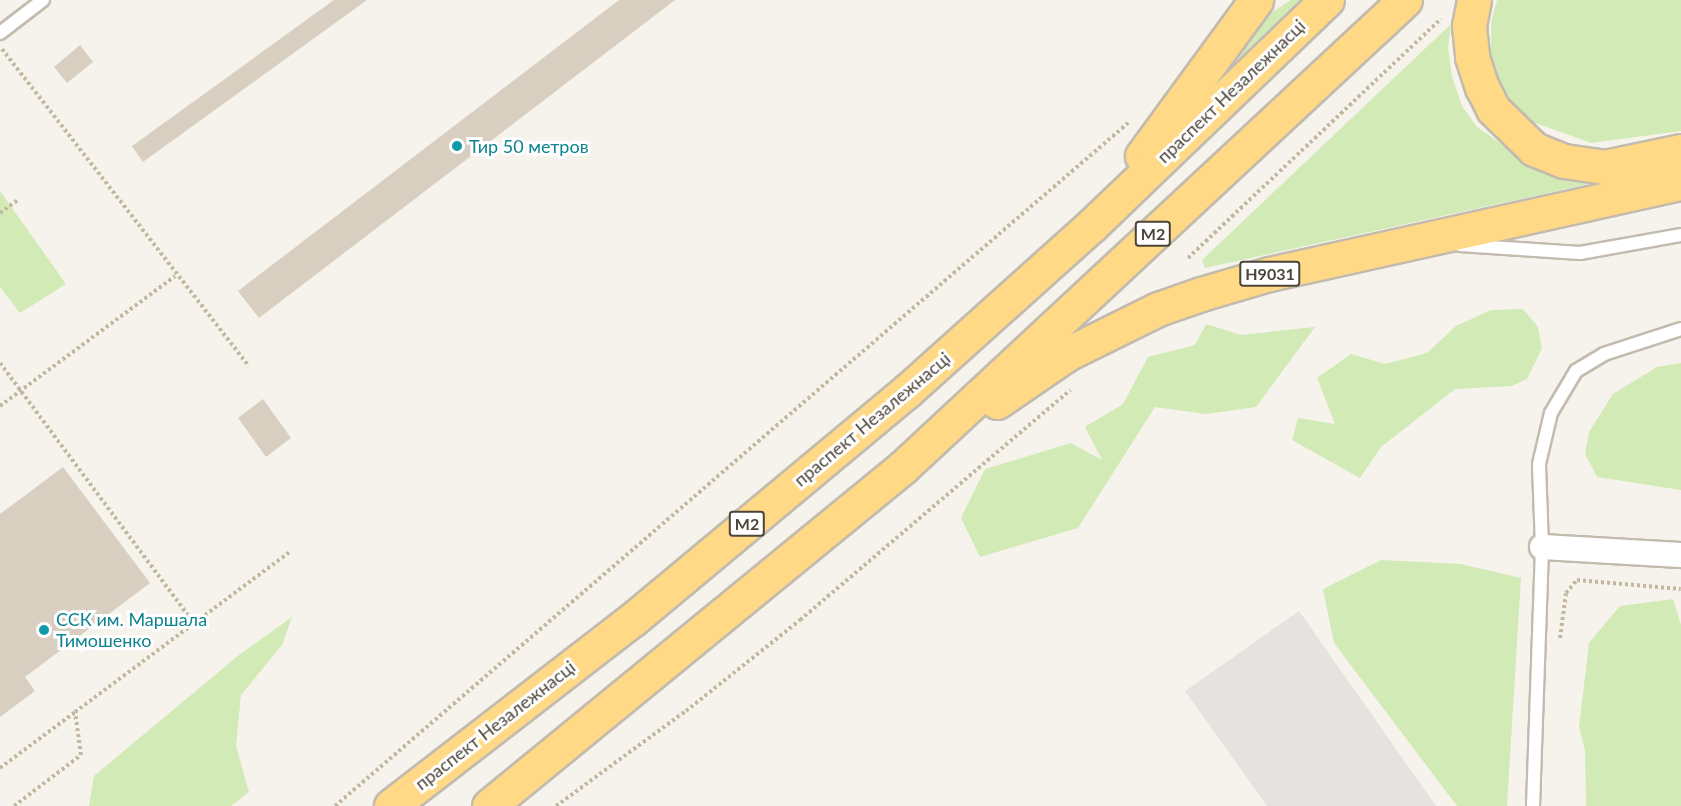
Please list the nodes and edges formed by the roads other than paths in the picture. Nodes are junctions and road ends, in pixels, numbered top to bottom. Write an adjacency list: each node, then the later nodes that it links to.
1 (25, 0): 7 (lane)
2 (43, 0): 7 (lane)
3 (1256, 0): 11 (highway)
4 (1327, 0): 11 (highway, праспект Незалежнасці / М2)
5 (1405, 0): 15 (highway, М2)
6 (1474, 2): 9 (highway)
7 (23, 15): 8 (lane)
8 (0, 33)
9 (1681, 151)
10 (1681, 183): 13 (highway, Н9031)
11 (1091, 226): 18 (highway, праспект Незалежнасці / М2)
12 (1681, 235): 13 (lane)
13 (1384, 249): 15 (highway, Н9031)
14 (1681, 329): 16 (lane)
15 (902, 468): 19 (highway, М2)
16 (1542, 547): 17 (street); 20 (lane)
17 (1681, 555)
18 (391, 806)
19 (489, 806)
20 (1533, 806)

